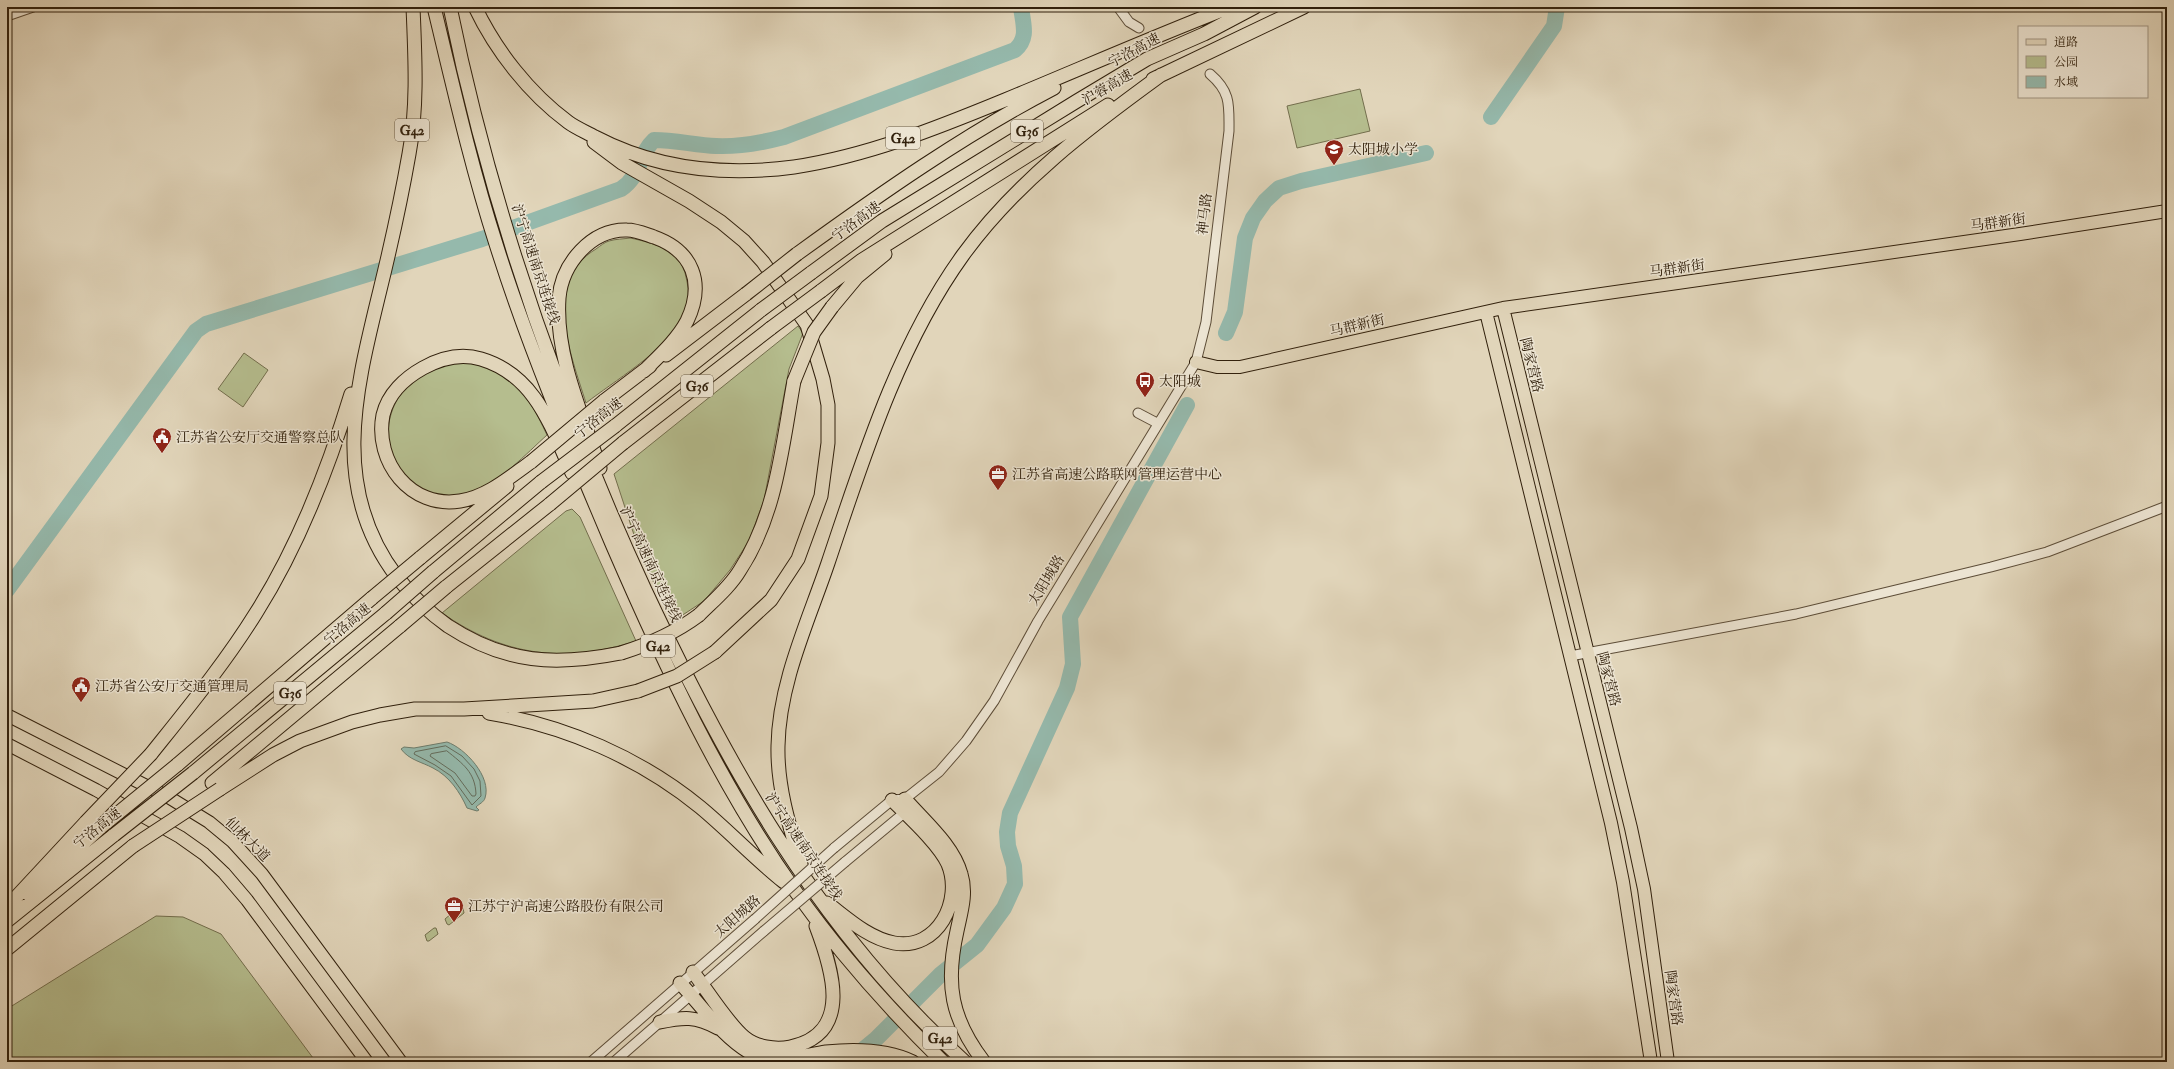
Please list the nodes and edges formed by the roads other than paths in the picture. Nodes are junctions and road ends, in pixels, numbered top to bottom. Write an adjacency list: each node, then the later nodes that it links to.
1 (33, 7): 10 (street)
2 (413, 7): 20 (highway, G42)
3 (434, 7): 28 (highway, 沪宁高速南京连接线 / G42)
4 (450, 7): 27 (highway, 沪宁高速南京连接线 / G42)
5 (475, 7): 15 (highway, G42)
6 (1118, 7): 11 (street)
7 (1230, 7): 12 (highway, G42)
8 (1255, 7): 43 (highway, 宁洛高速 / G36, bridge)
9 (1304, 7): 14 (highway, 沪蓉高速 / G42)
10 (7, 16)
11 (1139, 28)
12 (1140, 42): 15 (highway, G42); 22 (highway, bridge)
13 (1210, 74): 21 (street, 神马路)
14 (1161, 75): 17 (highway, 沪蓉高速 / G42); 37 (highway)
15 (624, 157): 31 (highway, bridge)
16 (2167, 210): 18 (main road, 马群新街)
17 (937, 212): 20 (highway, G42, bridge); 34 (highway, G36, bridge)
18 (1503, 308): 19 (main road, 马群新街); 29 (main road, 陶家营路)
19 (1486, 312): 21 (main road, 马群新街); 30 (main road)
20 (368, 343): 40 (highway, bridge)
21 (1196, 362): 24 (street, 太阳城路)
22 (644, 371): 25 (highway, bridge); 27 (highway)
23 (1138, 413): 24 (street)
24 (1157, 423): 35 (street, 太阳城路)
25 (531, 462): 28 (highway); 42 (highway, bridge)
26 (2167, 506): 29 (street)
27 (629, 555): 37 (highway, 沪宁高速南京连接线 / G42)
28 (648, 626): 38 (highway, 沪宁高速南京连接线 / G42)
29 (1587, 653): 30 (street); 60 (main road, 陶家营路)
30 (1570, 656): 59 (main road)
31 (464, 709): 34 (highway); 38 (highway)
32 (7, 715): 52 (main road, 仙林大道)
33 (7, 744): 51 (main road)
34 (216, 786): 44 (highway, G36, bridge)
35 (899, 799): 36 (highway); 45 (street, 太阳城路, bridge); 58 (highway)
36 (904, 813): 39 (highway); 47 (street, 太阳城路, bridge)
37 (806, 883): 39 (highway, 沪宁高速南京连接线 / G42)
38 (796, 892): 41 (highway, 沪宁高速南京连接线 / G42)
39 (814, 894): 57 (highway, 沪宁高速南京连接线 / G42)
40 (7, 907)
41 (812, 913): 47 (highway); 56 (highway, 沪宁高速南京连接线 / G42)
42 (7, 914)
43 (7, 921)
44 (7, 949)
45 (692, 972): 46 (street, 太阳城路); 47 (highway)
46 (680, 983): 48 (highway); 53 (street, 太阳城路)
47 (703, 984): 48 (street, 太阳城路)
48 (692, 995): 49 (street, 太阳城路); 50 (highway)
49 (660, 1022): 50 (highway); 54 (street, 太阳城路)
50 (721, 1029): 55 (highway)
51 (367, 1062)
52 (401, 1062)
53 (591, 1062)
54 (614, 1062)
55 (913, 1062)
56 (943, 1062)
57 (964, 1062)
58 (984, 1062)
59 (1651, 1062)
60 (1668, 1062)

